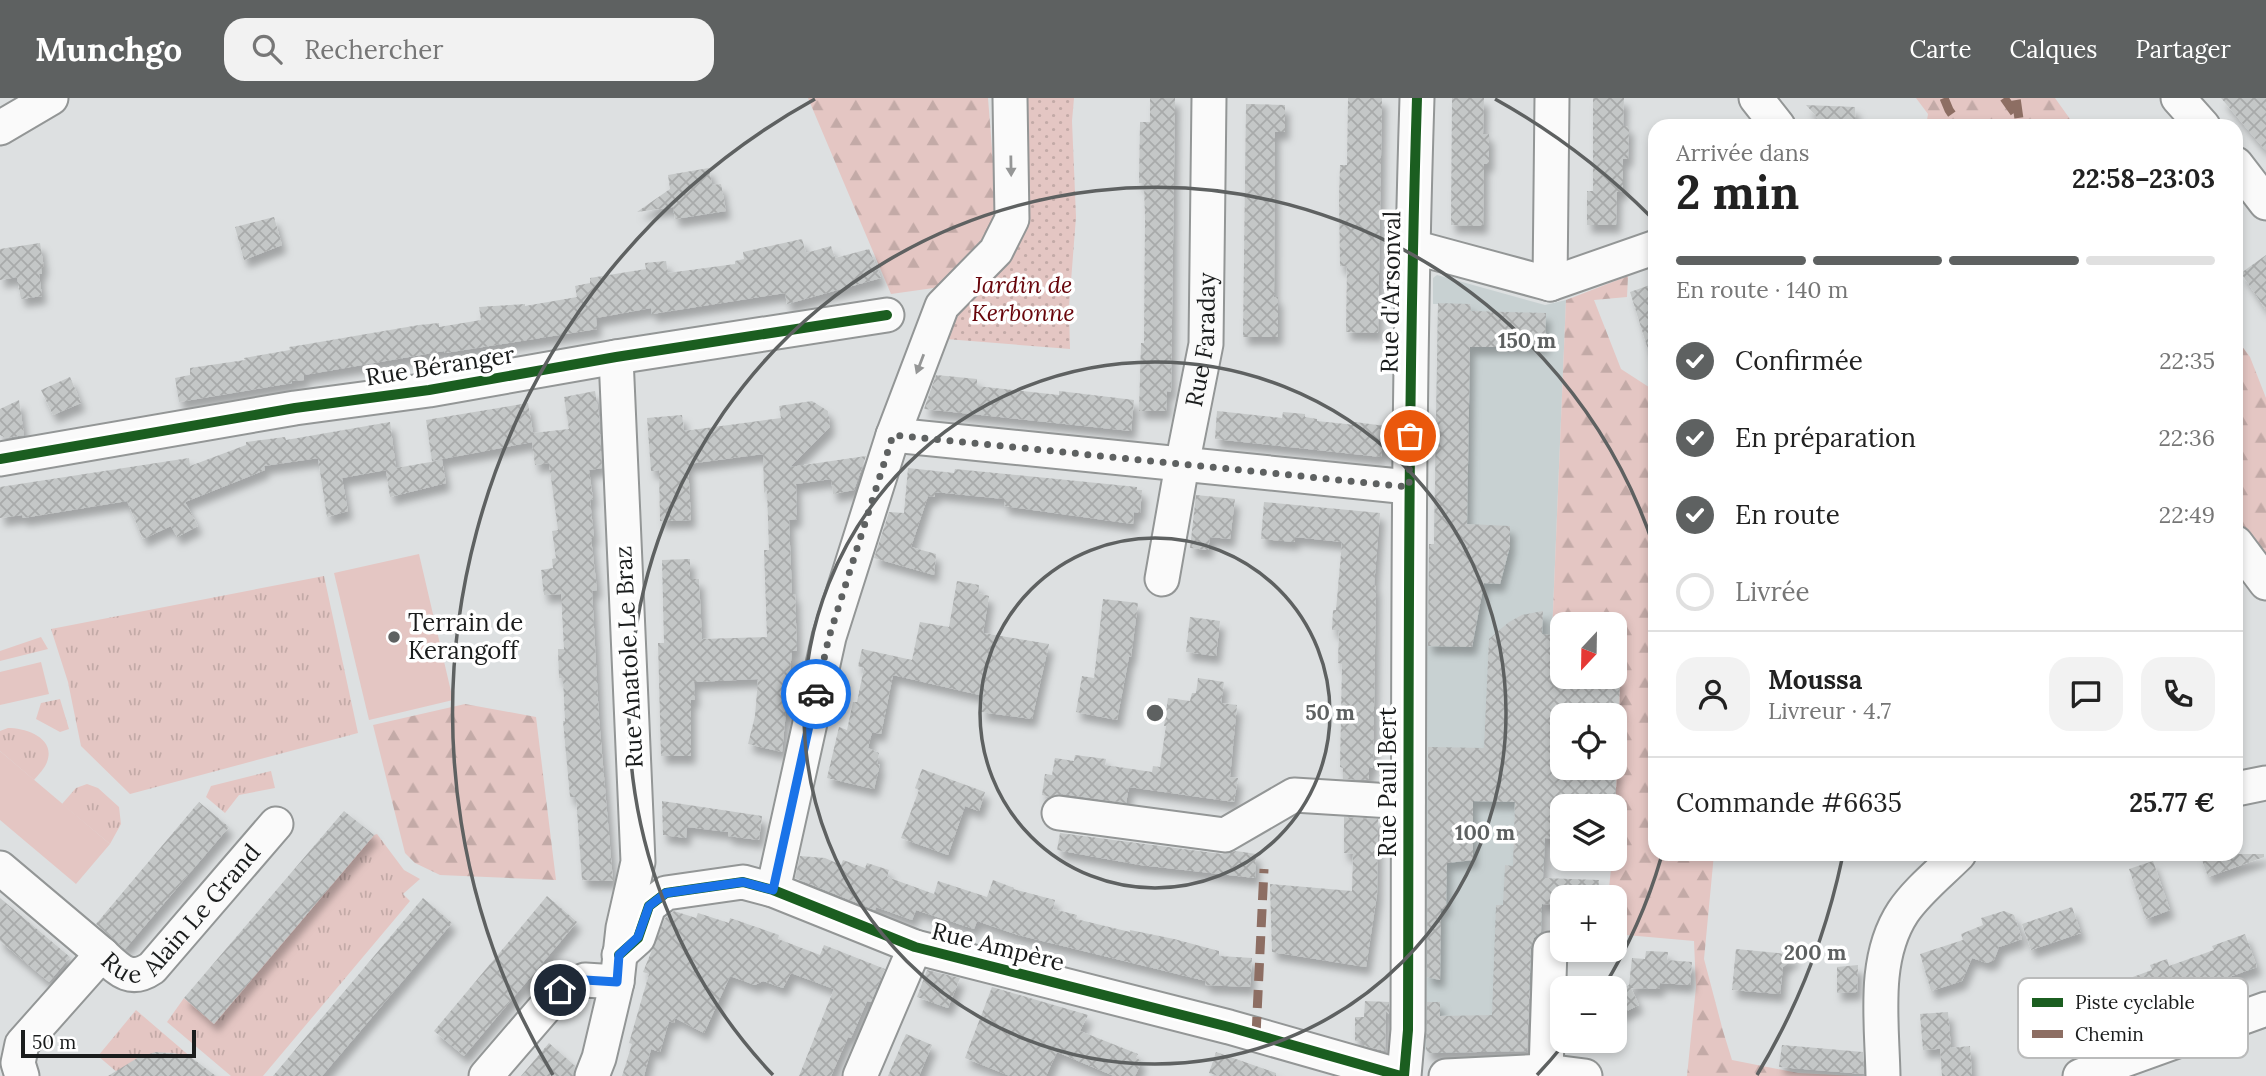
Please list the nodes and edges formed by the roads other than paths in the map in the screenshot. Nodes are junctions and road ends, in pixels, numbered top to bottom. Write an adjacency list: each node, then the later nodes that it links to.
1 (51, 98): 10 (street)
2 (1010, 98): 18 (street, one-way to 18)
3 (1209, 98): 20 (street, Rue Faraday)
4 (1417, 98): 13 (street, Rue d'Arsonval)
5 (1552, 98): 15 (street)
6 (1756, 98): 8 (street)
7 (2178, 98): 9 (street)
8 (1772, 119)
9 (2197, 119)
10 (0, 128)
11 (2243, 173): 12 (street)
12 (2266, 203)
13 (1413, 247): 15 (street); 21 (street, Rue d'Arsonval)
14 (1648, 250): 15 (street)
15 (1550, 284)
16 (887, 315): 17 (street, Rue Béranger)
17 (616, 357): 19 (street, Rue Béranger); 34 (street, Rue Anatole Le Braz)
18 (893, 435): 20 (street); 30 (street)
19 (0, 459)
20 (1181, 466): 21 (street); 22 (street, Rue Faraday)
21 (1409, 487): 25 (street, Rue Paul Bert)
22 (1162, 579)
23 (2266, 783): 24 (street)
24 (2243, 788)
25 (1409, 802): 26 (street, Rue Paul Bert); 43 (street, Rue Paul Bert)
26 (1059, 813)
27 (276, 824): 33 (street, Rue Alain Le Grand)
28 (1952, 861): 46 (street)
29 (0, 868): 33 (street)
30 (773, 890): 31 (street, Rue Ampère); 34 (street, Rue Ampère)
31 (915, 947): 42 (street); 43 (street, Rue Ampère)
32 (1550, 949): 38 (street)
33 (102, 954): 39 (street, Rue Alain Le Grand)
34 (618, 969): 40 (street); 41 (street, Rue Anatole Le Braz)
35 (2266, 1009): 36 (street)
36 (2248, 1015)
37 (2130, 1058): 47 (street)
38 (1546, 1071): 44 (street); 45 (street)
39 (22, 1076)
40 (486, 1076)
41 (592, 1076)
42 (860, 1076)
43 (1402, 1076)
44 (1446, 1076)
45 (1584, 1076)
46 (1883, 1076)
47 (2080, 1076)

